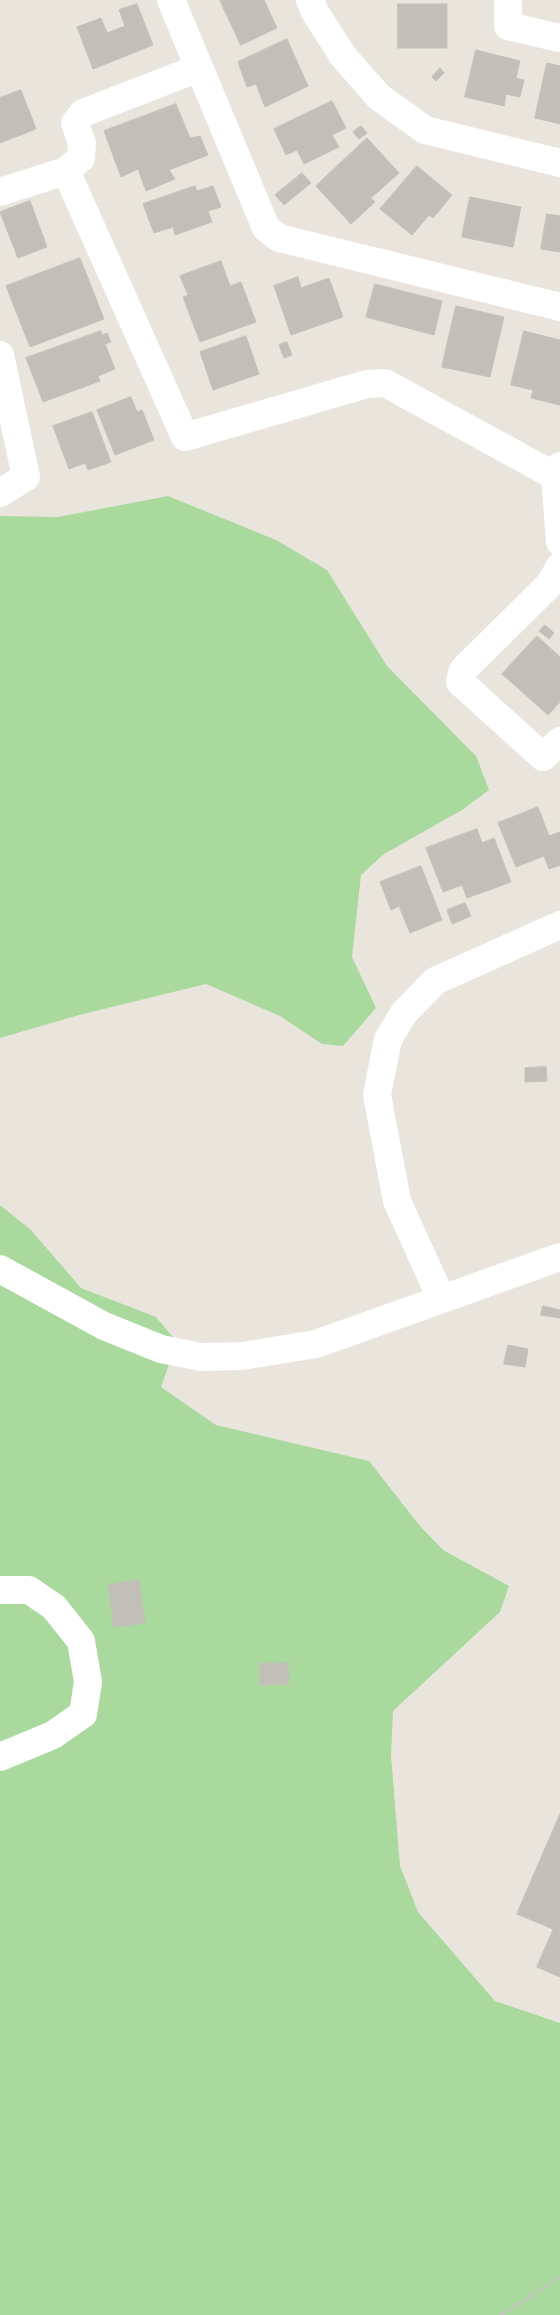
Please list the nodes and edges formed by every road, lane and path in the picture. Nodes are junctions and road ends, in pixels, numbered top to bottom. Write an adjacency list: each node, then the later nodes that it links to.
1 (171, 0): 5 (street)
2 (310, 0): 6 (street)
3 (508, 0): 4 (street)
4 (560, 38)
5 (199, 68): 7 (street); 9 (street)
6 (560, 164)
7 (66, 171): 8 (street); 11 (street)
8 (0, 192)
9 (560, 307)
10 (0, 355): 12 (street)
11 (558, 471): 13 (street)
12 (0, 493)
13 (560, 542)
14 (560, 566): 15 (street)
15 (560, 741)
16 (560, 925): 19 (street)
17 (560, 1256): 19 (street)
18 (0, 1270): 19 (street)
19 (441, 1298)
20 (0, 1590): 21 (street)
21 (0, 1757)
22 (560, 2277): 23 (path)
23 (500, 2315)

